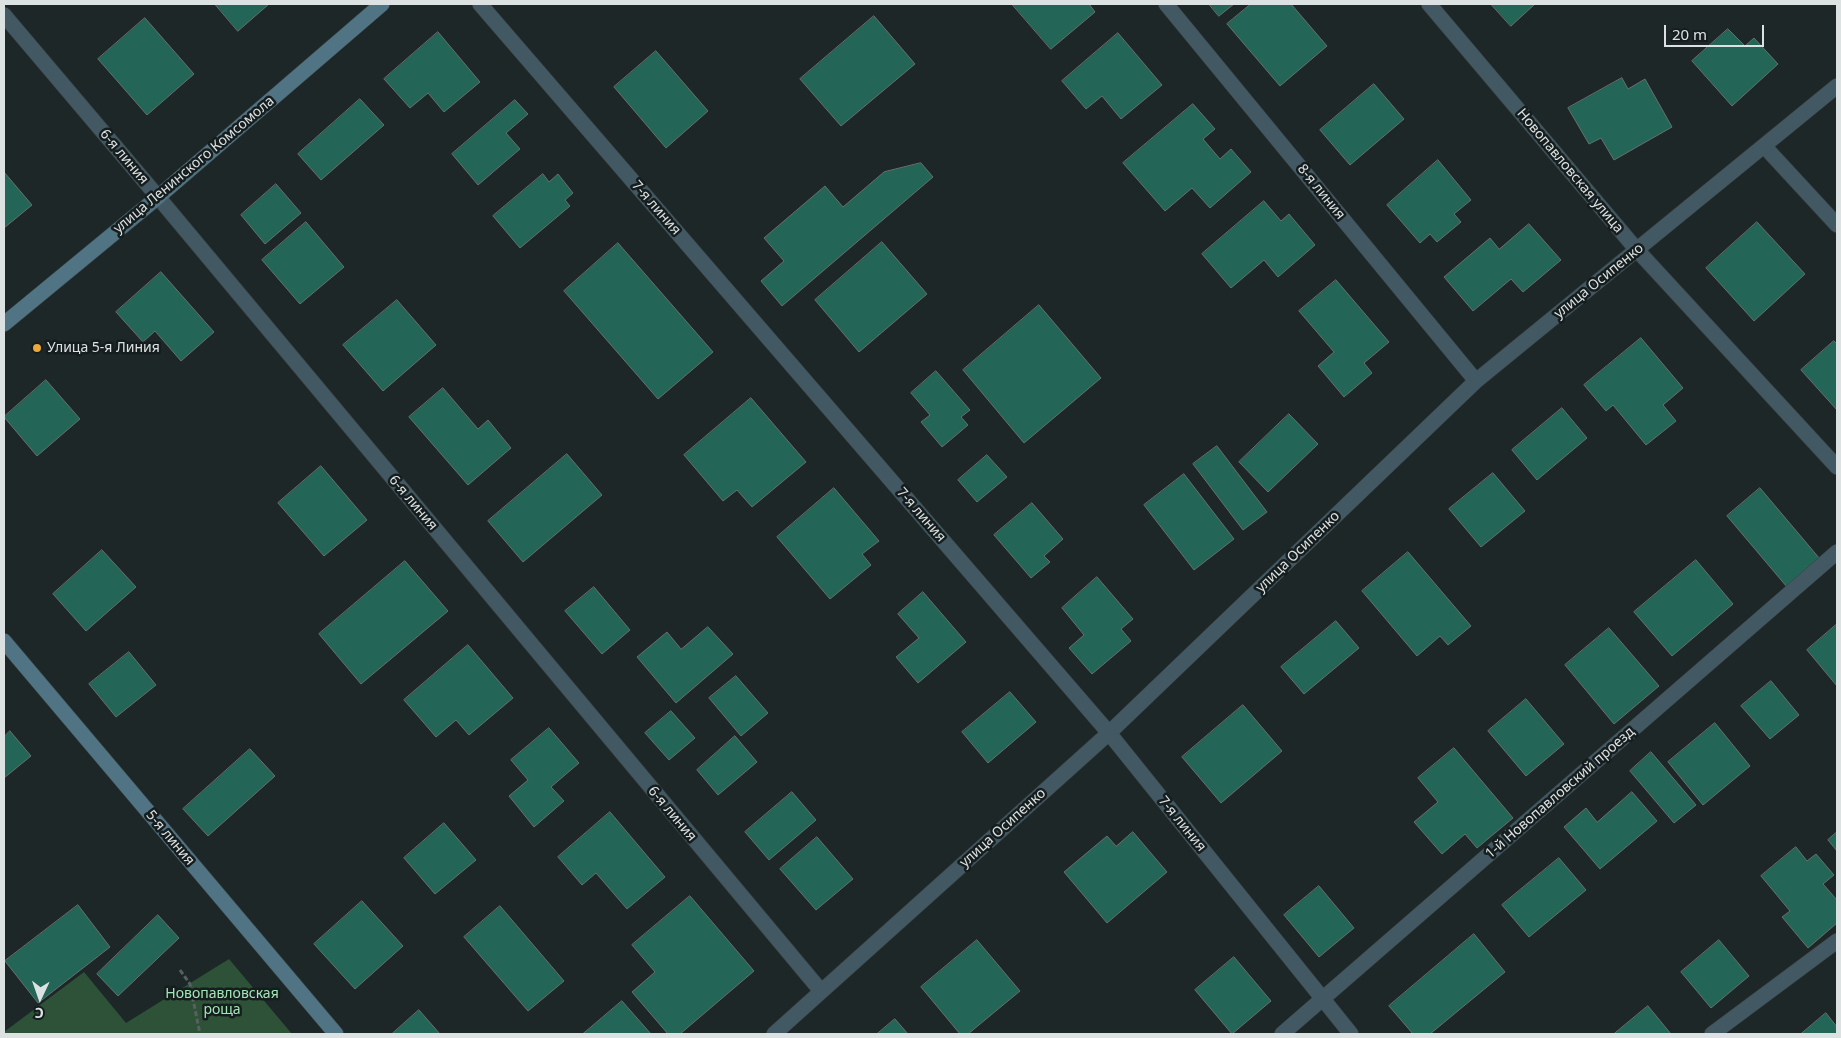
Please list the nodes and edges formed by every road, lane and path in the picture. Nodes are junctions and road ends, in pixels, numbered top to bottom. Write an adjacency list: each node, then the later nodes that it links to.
1 (382, 4): 8 (street, улица Ленинского Комсомола)
2 (480, 4): 16 (street, 7-я линия)
3 (1166, 4): 12 (street, 8-я линия)
4 (1429, 4): 10 (street, Новопавловская улица)
5 (4, 15): 8 (street, 6-я линия)
6 (1837, 86): 7 (street, улица Осипенко)
7 (1764, 146): 9 (street); 10 (street, улица Осипенко)
8 (158, 197): 11 (street, улица Ленинского Комсомола); 19 (street, 6-я линия)
9 (1837, 225)
10 (1637, 250): 12 (street, улица Осипенко); 13 (street, Новопавловская улица)
11 (4, 324)
12 (1476, 381): 16 (street, улица Осипенко)
13 (1837, 467)
14 (1837, 552): 20 (street, 1-й Новопавловский проезд)
15 (4, 641): 22 (street, 5-я линия)
16 (1109, 733): 19 (street, улица Осипенко); 20 (street, 7-я линия)
17 (1837, 941): 26 (street)
18 (180, 970): 21 (path)
19 (820, 991): 23 (street, улица Осипенко)
20 (1323, 999): 24 (street, 1-й Новопавловский проезд); 25 (street, 7-я линия)
21 (200, 1034)
22 (336, 1034)
23 (774, 1034)
24 (1282, 1034)
25 (1352, 1034)
26 (1712, 1034)

